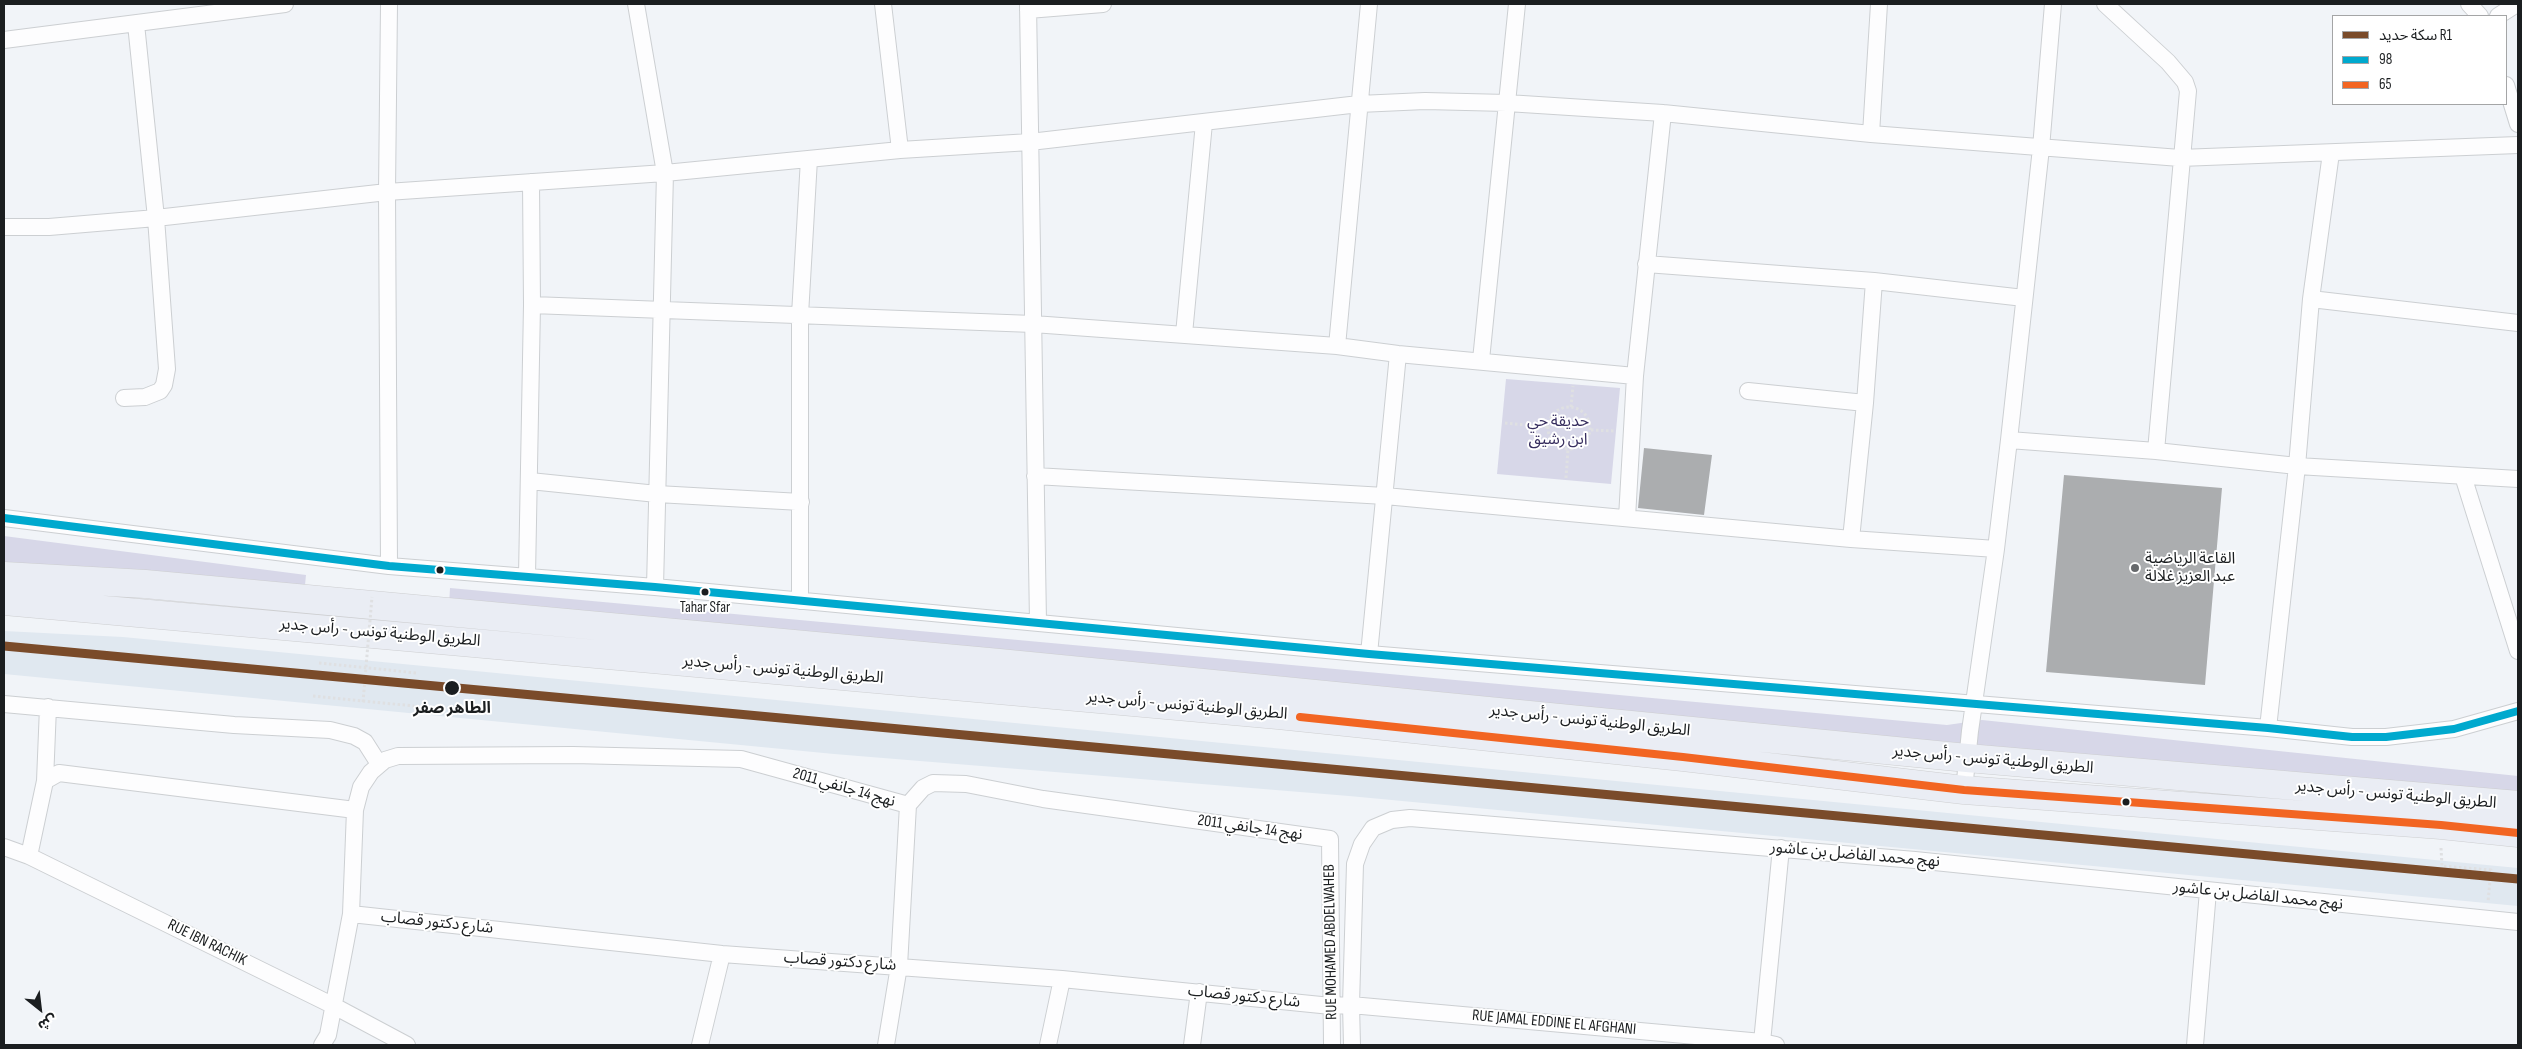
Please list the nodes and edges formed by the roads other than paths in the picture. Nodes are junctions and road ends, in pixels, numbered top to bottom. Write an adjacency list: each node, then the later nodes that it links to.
1 (285, 4): 16 (street)
2 (389, 4): 34 (street)
3 (636, 4): 32 (street)
4 (883, 4): 28 (street)
5 (1103, 4): 13 (street)
6 (1369, 4): 20 (street)
7 (1517, 4): 19 (street)
8 (1879, 4): 24 (street)
9 (2053, 4): 27 (street)
10 (2105, 4): 31 (street)
11 (2468, 4): 14 (street)
12 (2517, 4): 15 (street)
13 (1028, 7): 25 (street)
14 (2479, 15)
15 (2500, 15)
16 (136, 24): 17 (street); 35 (street)
17 (4, 40)
18 (2507, 88): 23 (street)
19 (1507, 103): 20 (street); 21 (street); 49 (street)
20 (1359, 104): 22 (street); 47 (street)
21 (1663, 113): 24 (street); 37 (street)
22 (1204, 123): 25 (street); 46 (street)
23 (2518, 124)
24 (1871, 134): 27 (street)
25 (1030, 142): 28 (street); 45 (street)
26 (2518, 145): 29 (street)
27 (2041, 148): 31 (street); 39 (street)
28 (900, 150): 30 (street)
29 (2331, 152): 31 (street); 40 (street)
30 (809, 158): 32 (street); 43 (street)
31 (2180, 158): 55 (street)
32 (665, 173): 33 (street); 42 (street)
33 (531, 182): 34 (street); 41 (street)
34 (387, 192): 35 (street); 68 (street)
35 (156, 218): 36 (street); 52 (street)
36 (4, 226)
37 (1646, 264): 38 (street); 50 (street)
38 (1874, 281): 39 (street); 53 (street)
39 (2024, 298): 54 (street)
40 (2311, 298): 44 (street); 56 (street)
41 (532, 305): 42 (street); 60 (street)
42 (663, 309): 43 (street); 61 (street)
43 (800, 315): 45 (street); 63 (street)
44 (2518, 323)
45 (1033, 324): 46 (street); 57 (street)
46 (1184, 334): 47 (street)
47 (1337, 346): 48 (street)
48 (1398, 354): 49 (street); 62 (street)
49 (1481, 360): 50 (street)
50 (1635, 376): 65 (street)
51 (1748, 390): 53 (street)
52 (124, 398)
53 (1865, 403): 66 (street)
54 (2009, 440): 55 (street); 67 (street)
55 (2156, 451): 56 (street)
56 (2297, 466): 58 (street); 81 (street)
57 (1035, 476): 62 (street); 74 (street)
58 (2463, 476): 59 (street); 75 (street)
59 (2518, 479)
60 (530, 481): 61 (street); 70 (street)
61 (658, 494): 63 (street); 71 (street)
62 (1385, 496): 65 (street); 76 (street)
63 (801, 502): 73 (street)
64 (4, 518): 68 (street)
65 (1627, 518): 66 (street)
66 (1851, 539): 67 (street)
67 (1996, 549): 78 (street)
68 (389, 566): 70 (street)
69 (4, 576): 82 (highway, الطريق الوطنية تونس - رأس جدير)
70 (527, 576): 71 (street)
71 (655, 588): 73 (street)
72 (4, 601): 85 (highway, الطريق الوطنية تونس - رأس جدير)
73 (800, 601): 74 (street)
74 (1038, 622): 76 (street)
75 (2518, 651)
76 (1370, 654): 78 (street)
77 (4, 704): 79 (street)
78 (1975, 704): 81 (street); 82 (street)
79 (48, 707): 83 (street); 84 (street)
80 (2518, 711): 81 (street)
81 (2268, 728)
82 (1967, 758): 85 (street); 87 (highway, الطريق الوطنية تونس - رأس جدير)
83 (379, 764): 86 (street, نهج 14 جانفي 2011); 88 (street)
84 (45, 781): 88 (street); 93 (street)
85 (1964, 790): 89 (highway, الطريق الوطنية تونس - رأس جدير)
86 (908, 805): 90 (street, نهج 14 جانفي 2011); 98 (street)
87 (2518, 805)
88 (355, 810): 95 (street)
89 (2518, 833)
90 (1330, 840): 103 (street, RUE MOHAMED ABDELWAHEB)
91 (4, 847): 93 (street, RUE IBN RACHIK)
92 (1781, 848): 94 (street, نهج محمد الفاضل بن عاشور); 101 (street, نهج محمد الفاضل بن عاشور); 104 (street)
93 (29, 856): 102 (street, RUE IBN RACHIK)
94 (2208, 891): 96 (street, نهج محمد الفاضل بن عاشور); 113 (street)
95 (350, 914): 97 (street, شارع دكتور قصاب); 102 (street)
96 (2518, 922)
97 (722, 954): 98 (street, شارع دكتور قصاب); 107 (street)
98 (899, 966): 99 (street, شارع دكتور قصاب); 108 (street)
99 (1062, 979): 100 (street, شارع دكتور قصاب); 109 (street)
100 (1199, 992): 103 (street, شارع دكتور قصاب); 110 (street)
101 (1351, 1005): 103 (street, RUE JAMAL EDDINE EL AFGHANI); 104 (street, RUE JAMAL EDDINE EL AFGHANI); 112 (street, نهج محمد الفاضل بن عاشور)
102 (334, 1006): 105 (street); 106 (street, RUE IBN RACHIK)
103 (1331, 1006): 111 (street, RUE MOHAMED ABDELWAHEB)
104 (1771, 1044)
105 (322, 1045)
106 (407, 1045)
107 (700, 1045)
108 (886, 1045)
109 (1048, 1045)
110 (1192, 1045)
111 (1332, 1045)
112 (1352, 1045)
113 (2195, 1045)

